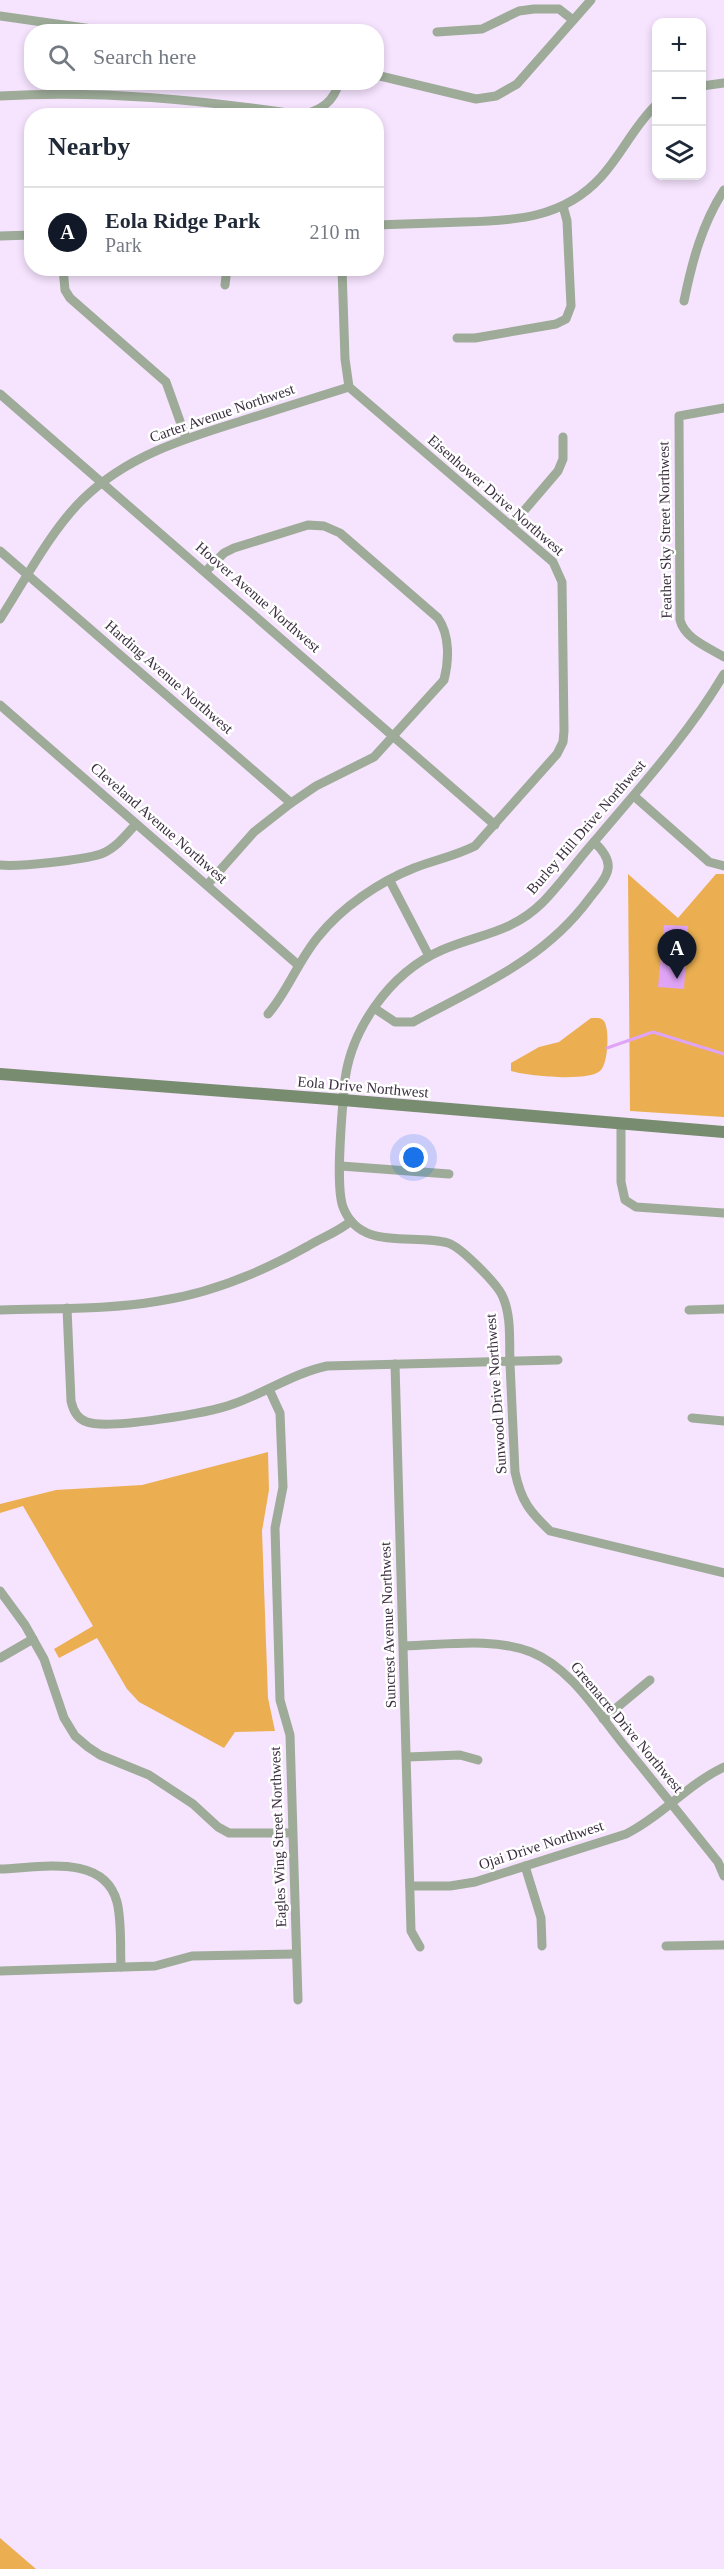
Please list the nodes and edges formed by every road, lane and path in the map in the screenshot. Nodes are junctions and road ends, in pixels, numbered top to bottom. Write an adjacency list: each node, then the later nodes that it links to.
1 (591, 0): 3 (street)
2 (0, 16): 4 (street)
3 (573, 20): 5 (street); 6 (street)
4 (53, 24)
5 (437, 32)
6 (384, 77)
7 (724, 82): 8 (street)
8 (706, 85)
9 (92, 90): 11 (street)
10 (337, 90): 14 (street)
11 (92, 94): 12 (street); 13 (street)
12 (0, 96)
13 (253, 108)
14 (320, 108)
15 (652, 110): 17 (street)
16 (724, 190): 25 (street)
17 (563, 207): 18 (street); 26 (street)
18 (384, 225)
19 (24, 235): 20 (street)
20 (0, 236)
21 (64, 276): 31 (street)
22 (226, 276): 24 (street)
23 (342, 276): 27 (street)
24 (225, 285)
25 (684, 301)
26 (457, 338)
27 (349, 387): 31 (street, Carter Avenue Northwest); 33 (street, Eisenhower Drive Northwest)
28 (0, 394): 32 (street, Hoover Avenue Northwest)
29 (724, 408): 38 (street, Feather Sky Street Northwest)
30 (563, 437): 33 (street)
31 (186, 438): 32 (street, Carter Avenue Northwest)
32 (102, 482): 35 (street, Hoover Avenue Northwest); 36 (street, Carter Avenue Northwest)
33 (512, 526): 45 (street, Eisenhower Drive Northwest)
34 (0, 551): 36 (street, Harding Avenue Northwest)
35 (206, 571): 41 (street, Hoover Avenue Northwest); 41 (street)
36 (29, 575): 37 (street, Carter Avenue Northwest); 43 (street, Harding Avenue Northwest)
37 (0, 619)
38 (724, 657)
39 (724, 674): 42 (street, Burley Hill Drive Northwest)
40 (0, 705): 44 (street, Cleveland Avenue Northwest)
41 (394, 736): 43 (street); 45 (street, Hoover Avenue Northwest)
42 (634, 795): 46 (street, Burley Hill Drive Northwest); 48 (street)
43 (291, 803): 50 (street)
44 (136, 824): 47 (street); 50 (street, Cleveland Avenue Northwest)
45 (495, 825): 49 (street, Eisenhower Drive Northwest)
46 (594, 842): 51 (street, Burley Hill Drive Northwest); 53 (street)
47 (0, 865)
48 (724, 866)
49 (390, 881): 51 (street); 52 (street, Eisenhower Drive Northwest)
50 (207, 885): 52 (street, Cleveland Avenue Northwest)
51 (429, 956): 53 (street, Burley Hill Drive Northwest)
52 (297, 964): 54 (street, Eisenhower Drive Northwest)
53 (374, 1008): 56 (street, Burley Hill Drive Northwest)
54 (268, 1014)
55 (0, 1074): 56 (main road, Eola Drive Northwest)
56 (343, 1100): 57 (main road, Eola Drive Northwest); 59 (street)
57 (621, 1124): 58 (main road, Eola Drive Northwest); 61 (street)
58 (724, 1132)
59 (340, 1166): 60 (street); 62 (street)
60 (449, 1174)
61 (724, 1213)
62 (351, 1221): 63 (street); 68 (street, Sunwood Drive Northwest)
63 (67, 1308): 65 (street); 70 (street)
64 (724, 1309): 66 (street)
65 (0, 1310)
66 (689, 1310)
67 (558, 1360): 68 (street)
68 (510, 1361): 69 (street); 73 (street, Sunwood Drive Northwest)
69 (395, 1364): 70 (street); 76 (street, Suncrest Avenue Northwest)
70 (269, 1389): 84 (street, Eagles Wing Street Northwest)
71 (692, 1418): 72 (street)
72 (724, 1421)
73 (724, 1573)
74 (0, 1591): 75 (street)
75 (33, 1639): 77 (street); 84 (street)
76 (404, 1646): 79 (street, Greenacre Drive Northwest); 80 (street, Suncrest Avenue Northwest)
77 (0, 1658)
78 (650, 1680): 79 (street)
79 (603, 1719): 83 (street, Greenacre Drive Northwest)
80 (407, 1756): 81 (street); 88 (street, Suncrest Avenue Northwest)
81 (478, 1760)
82 (724, 1767): 83 (street, Ojai Drive Northwest)
83 (672, 1804): 85 (street, Ojai Drive Northwest); 87 (street, Greenacre Drive Northwest)
84 (292, 1833): 93 (street, Eagles Wing Street Northwest)
85 (525, 1866): 88 (street, Ojai Drive Northwest); 90 (street)
86 (0, 1869): 94 (street)
87 (724, 1876)
88 (410, 1886): 92 (street, Suncrest Avenue Northwest)
89 (724, 1945): 91 (street)
90 (542, 1946)
91 (666, 1946)
92 (420, 1947)
93 (296, 1954): 94 (street); 96 (street, Eagles Wing Street Northwest)
94 (121, 1967): 95 (street)
95 (0, 1971)
96 (298, 2000)

